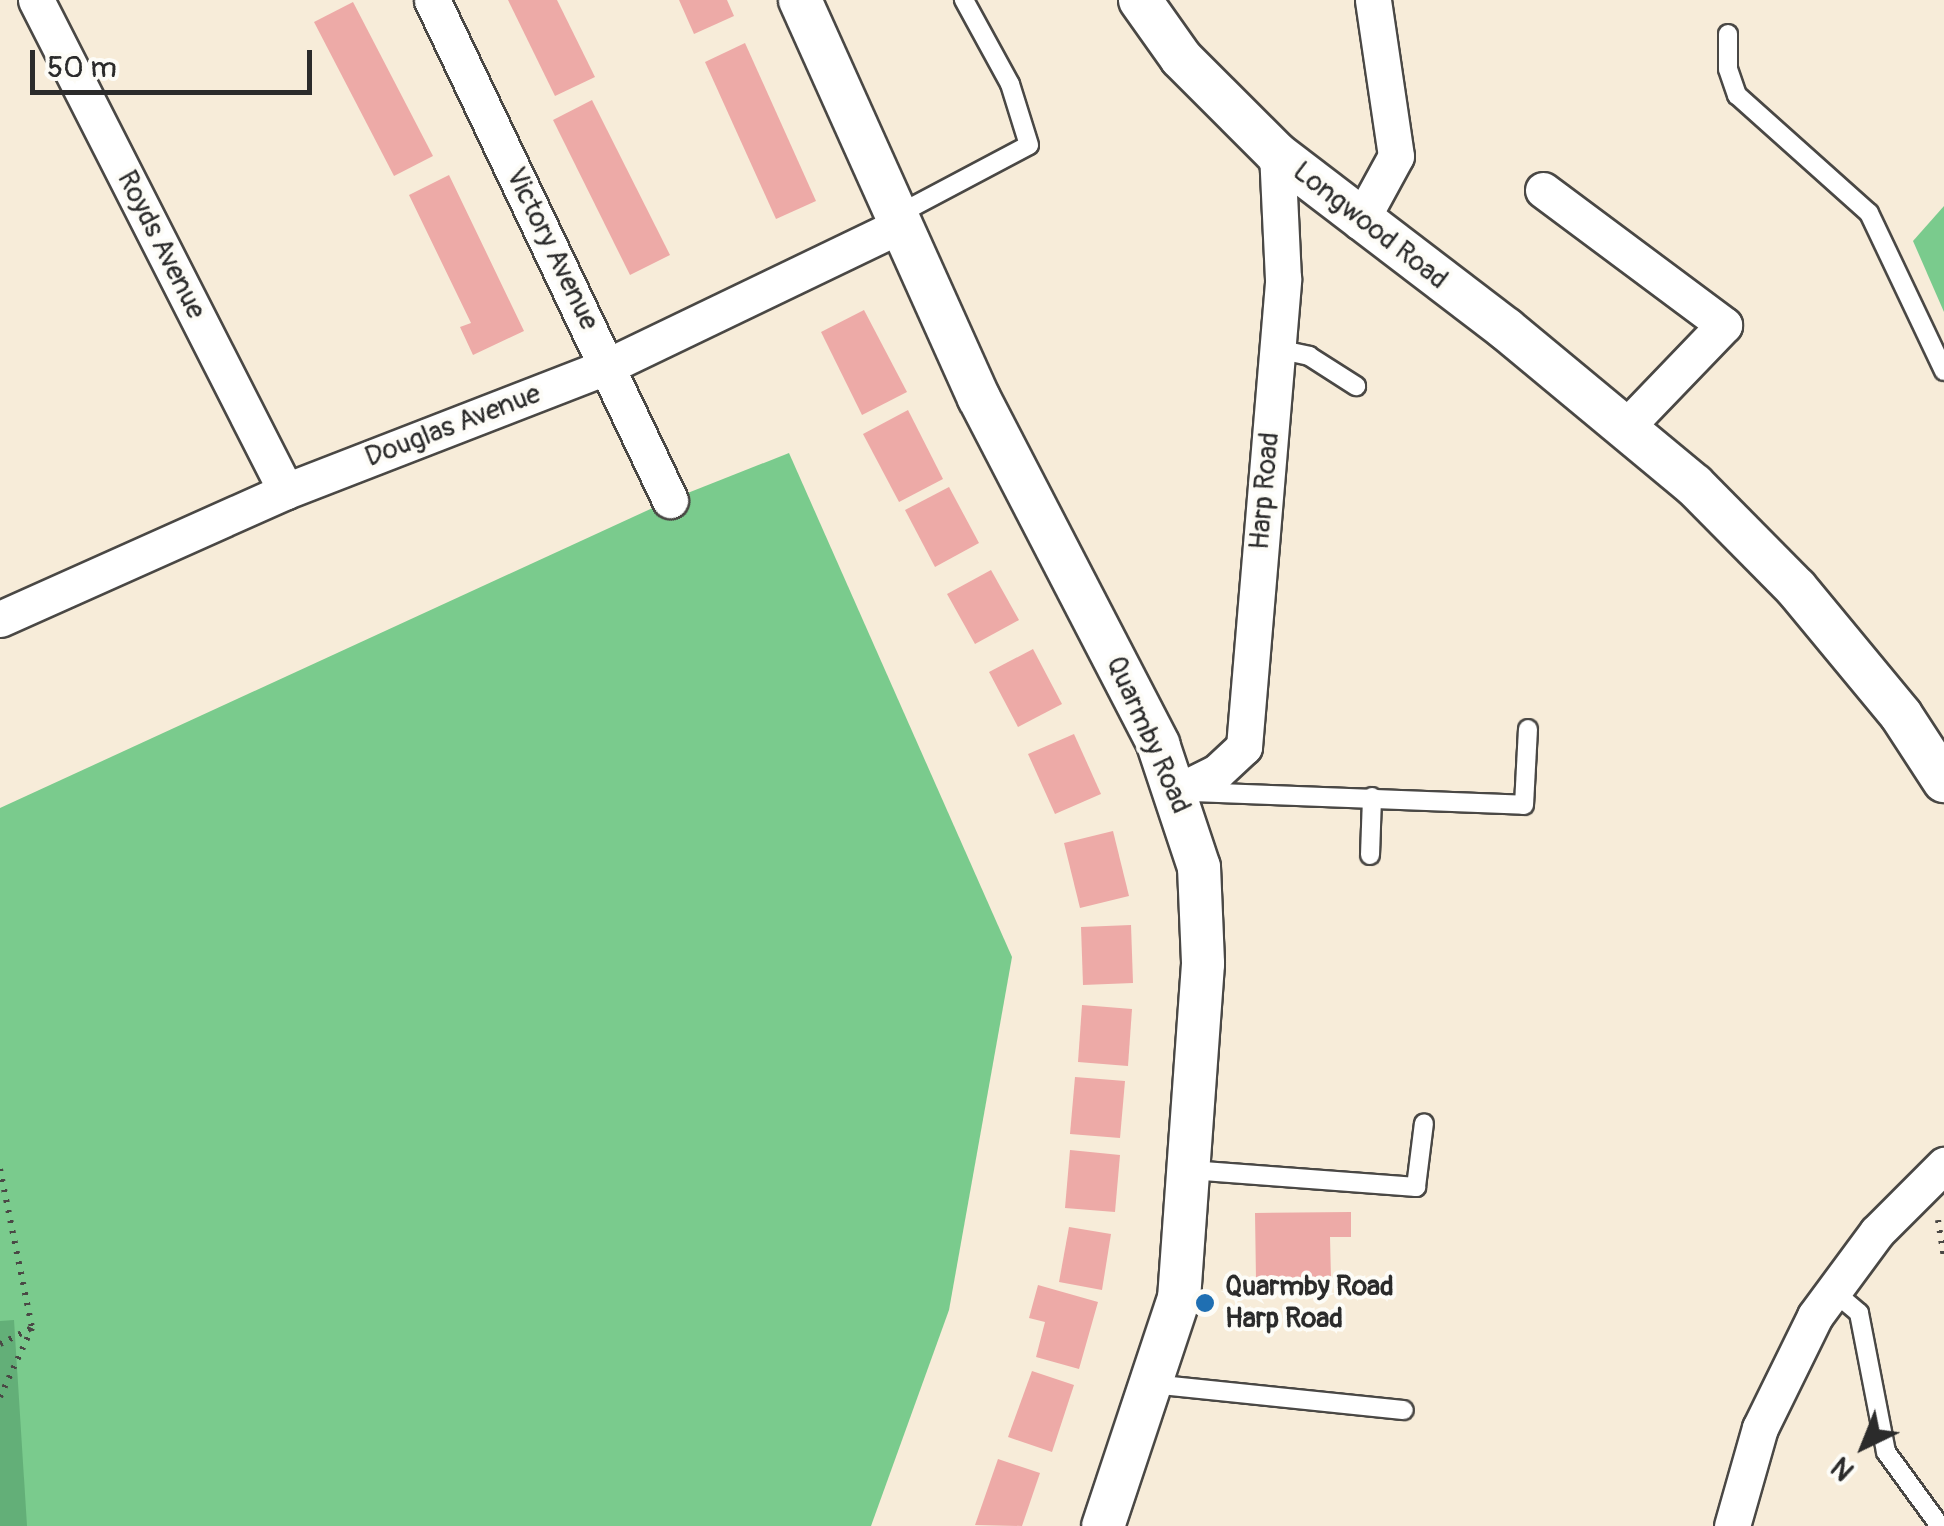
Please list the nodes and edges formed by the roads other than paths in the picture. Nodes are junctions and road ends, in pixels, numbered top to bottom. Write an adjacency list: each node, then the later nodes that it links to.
1 (36, 0): 17 (street, Royds Avenue)
2 (432, 0): 13 (street, Victory Avenue)
3 (800, 0): 10 (street, Quarmby Road)
4 (964, 0): 10 (lane)
5 (1140, 0): 8 (street, Longwood Road)
6 (1373, 0): 11 (street)
7 (1728, 34): 14 (lane)
8 (1277, 154): 11 (street, Longwood Road); 12 (street, Harp Road)
9 (1543, 190): 16 (street)
10 (899, 220): 13 (street, Douglas Avenue); 22 (street, Quarmby Road)
11 (1360, 222): 16 (street, Longwood Road)
12 (1278, 350): 15 (lane); 22 (street, Harp Road)
13 (608, 366): 17 (street, Douglas Avenue); 18 (street, Victory Avenue)
14 (1944, 371)
15 (1356, 386)
16 (1625, 428): 21 (street, Longwood Road)
17 (286, 491): 19 (street, Douglas Avenue)
18 (670, 500)
19 (0, 619)
20 (1528, 729): 23 (lane)
21 (1944, 781)
22 (1177, 792): 23 (lane); 27 (street, Quarmby Road)
23 (1372, 797): 24 (lane)
24 (1370, 855)
25 (1424, 1123): 27 (lane)
26 (1944, 1165): 28 (street)
27 (1190, 1170): 29 (street, Quarmby Road)
28 (1833, 1291): 32 (street); 33 (lane)
29 (1150, 1384): 30 (lane); 31 (street, Quarmby Road)
30 (1404, 1410)
31 (1103, 1526)
32 (1732, 1526)
33 (1940, 1526)

